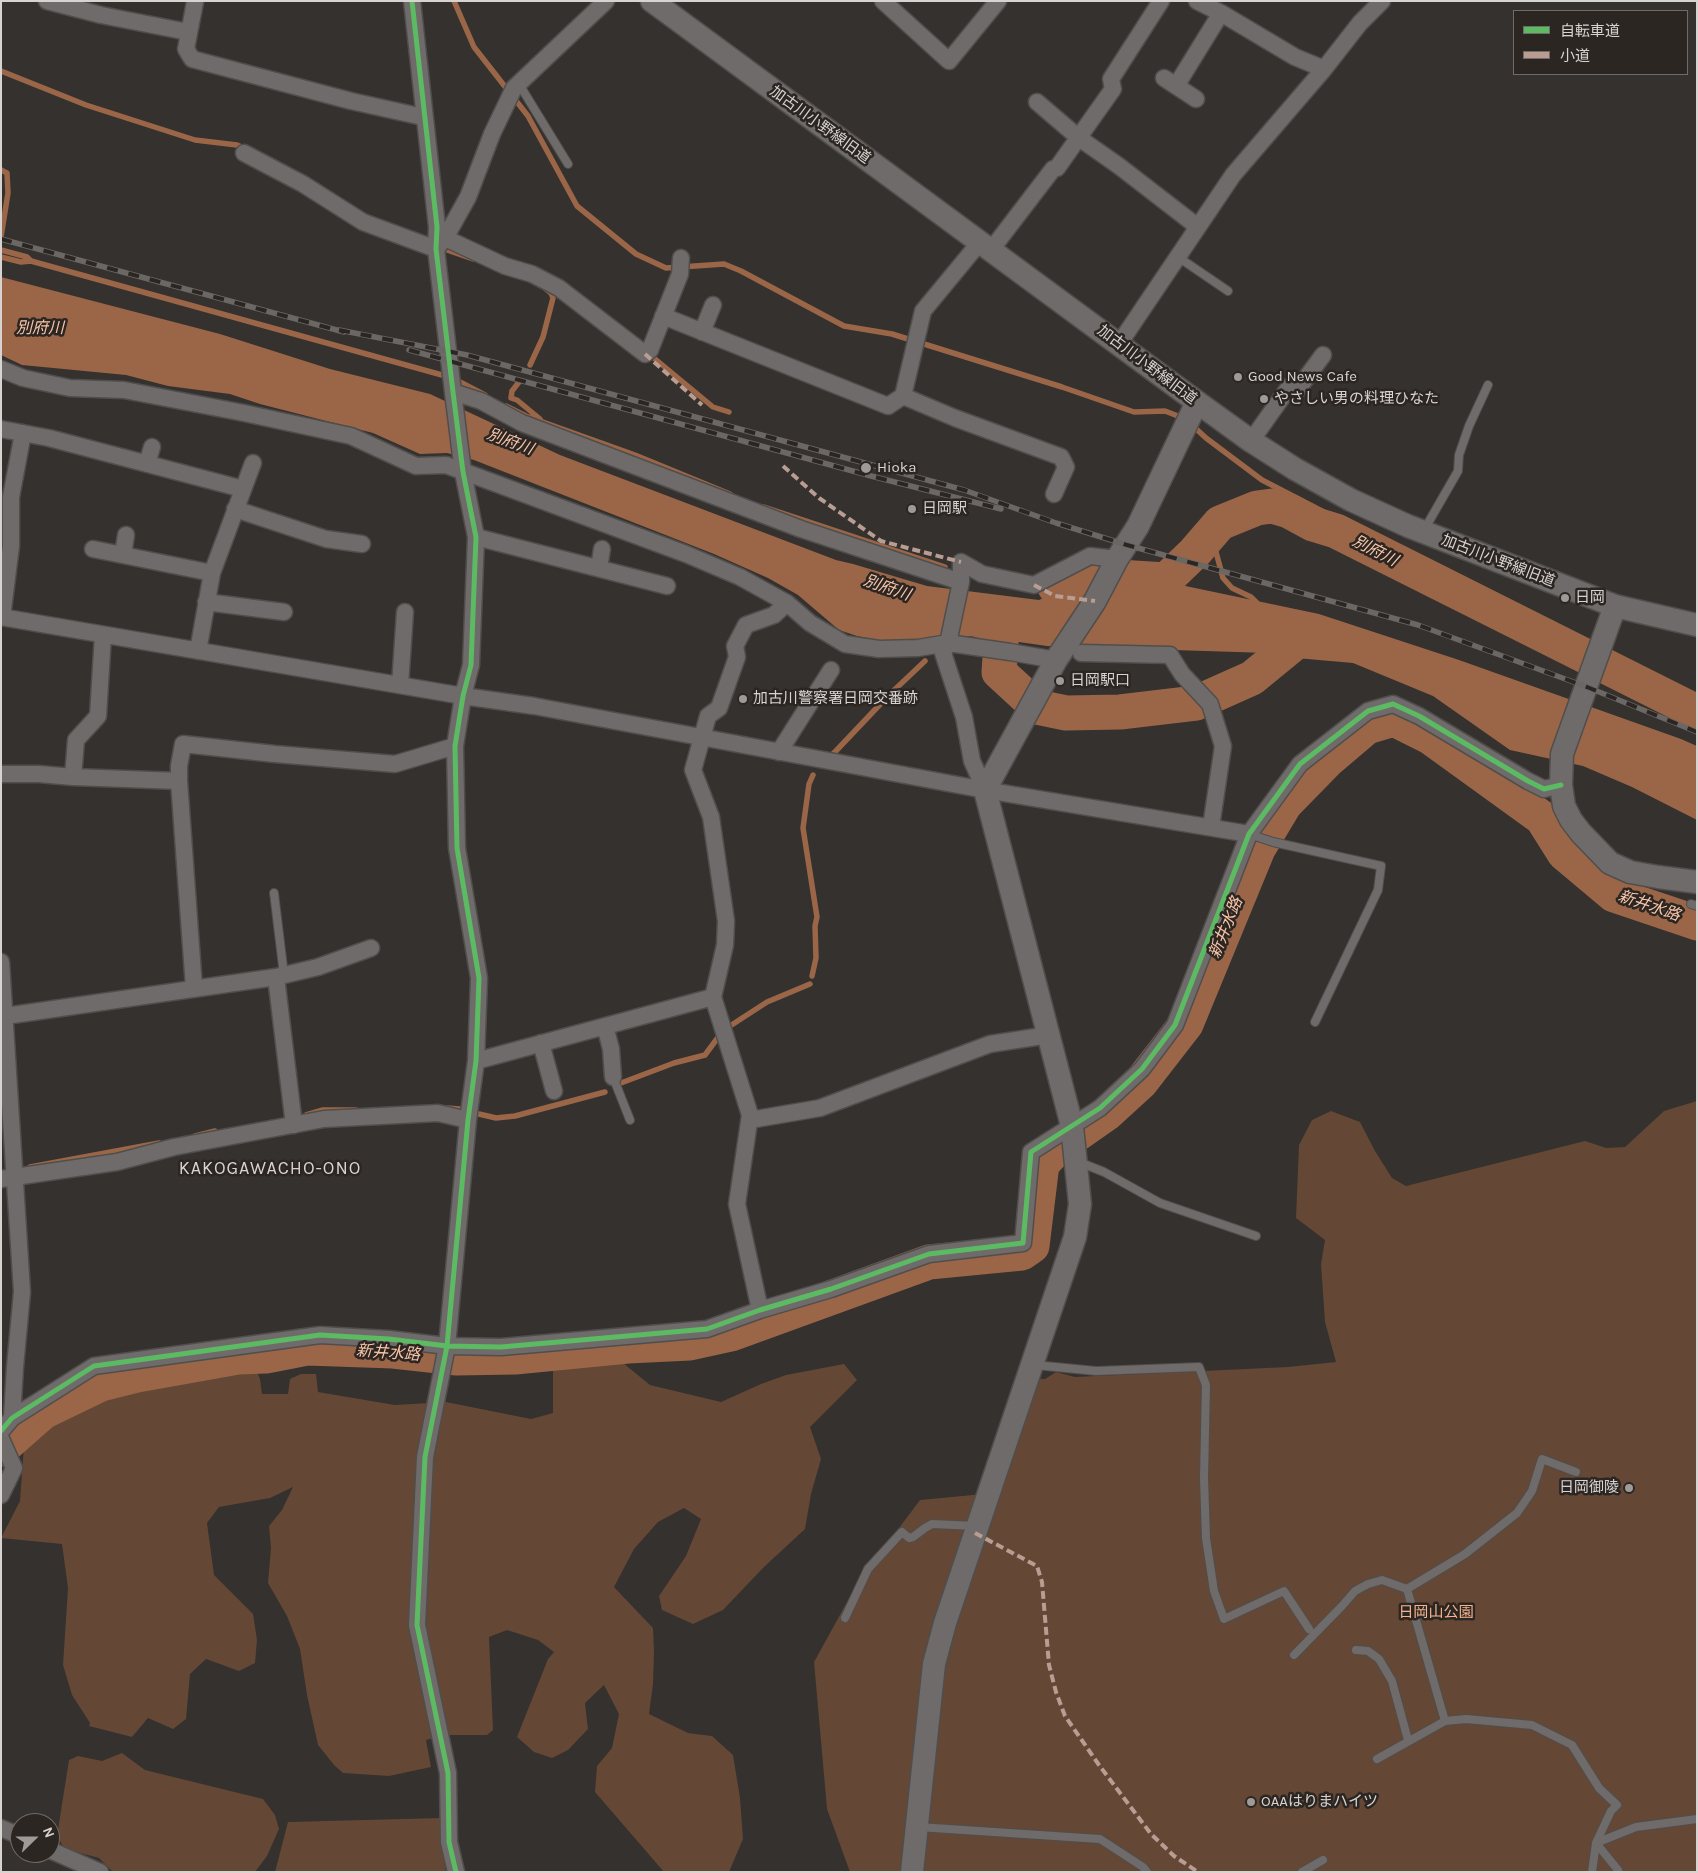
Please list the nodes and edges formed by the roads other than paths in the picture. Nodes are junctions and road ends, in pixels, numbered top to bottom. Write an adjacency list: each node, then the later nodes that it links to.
1 (47, 1): 11 (street)
2 (412, 1): 18 (street)
3 (606, 1): 15 (street)
4 (652, 1): 24 (street, 加古川小野線旧道)
5 (883, 1): 6 (street)
6 (998, 1)
7 (1161, 1): 19 (street)
8 (1197, 1): 12 (street)
9 (1382, 1): 14 (street)
10 (195, 2): 13 (street)
11 (79, 4): 13 (street)
12 (1221, 13): 14 (street); 16 (street)
13 (188, 32): 18 (street)
14 (1324, 69): 22 (street)
15 (514, 91): 21 (lane); 23 (street)
16 (1196, 99)
17 (1037, 102): 19 (street)
18 (423, 117): 23 (street)
19 (1079, 138): 22 (street); 24 (street)
20 (244, 153): 23 (street)
21 (568, 164)
22 (1198, 227): 25 (street)
23 (438, 240): 29 (street); 35 (street)
24 (986, 246): 31 (street, 加古川小野線旧道); 36 (street)
25 (1177, 257): 27 (lane); 31 (street)
26 (681, 258): 29 (street)
27 (1228, 291)
28 (713, 305): 30 (street)
29 (663, 316): 30 (street)
30 (702, 332): 36 (street)
31 (1119, 344): 37 (street, 加古川小野線旧道)
32 (1323, 356): 40 (street)
33 (1, 369): 44 (street)
34 (1488, 385): 49 (lane)
35 (453, 392): 44 (street); 59 (street)
36 (903, 396): 46 (street)
37 (1197, 402): 40 (street, 加古川小野線旧道); 56 (street)
38 (1, 429): 39 (street)
39 (23, 433): 43 (street); 47 (street)
40 (1251, 441): 49 (street, 加古川小野線旧道)
41 (152, 447): 43 (street)
42 (253, 463): 45 (street)
43 (147, 464): 45 (street)
44 (464, 472): 51 (street); 62 (street)
45 (243, 489): 48 (street)
46 (1054, 494)
47 (6, 497): 66 (street)
48 (235, 508): 52 (street); 58 (street)
49 (1423, 532): 63 (street, 加古川小野線旧道)
50 (126, 535): 55 (street)
51 (476, 537): 57 (street); 75 (street)
52 (362, 544)
53 (93, 549): 55 (street)
54 (602, 549): 57 (street)
55 (123, 555): 58 (street)
56 (1116, 559): 59 (street); 72 (street)
57 (599, 568): 60 (street)
58 (212, 573): 61 (street)
59 (961, 582): 69 (street)
60 (668, 586)
61 (206, 602): 64 (street); 70 (street)
62 (787, 604): 69 (street); 76 (street)
63 (1615, 606): 67 (street, 加古川小野線旧道); 82 (street)
64 (284, 612)
65 (405, 612): 74 (street)
66 (2, 617): 68 (street)
67 (1697, 625)
68 (103, 634): 70 (street); 80 (street)
69 (948, 643): 72 (street); 83 (street)
70 (198, 651): 74 (street)
71 (1082, 653): 84 (street)
72 (1056, 660): 83 (street)
73 (831, 670): 78 (street)
74 (400, 685): 75 (street)
75 (462, 696): 76 (street); 77 (street)
76 (701, 738): 78 (street); 92 (street)
77 (455, 746): 81 (street); 98 (street)
78 (779, 752): 83 (street)
79 (1, 774): 80 (street)
80 (73, 777): 81 (street)
81 (178, 781): 91 (street)
82 (1561, 785): 85 (street); 86 (street)
83 (985, 790): 84 (street); 96 (street)
84 (1211, 827): 85 (street)
85 (1249, 834): 94 (lane); 105 (street)
86 (1697, 882)
87 (274, 893): 90 (lane)
88 (371, 948): 90 (street)
89 (1, 962): 93 (street)
90 (280, 976): 91 (street); 104 (street)
91 (194, 988): 93 (street)
92 (713, 997): 95 (street); 103 (street)
93 (5, 1016): 107 (street)
94 (1315, 1022)
95 (604, 1026): 97 (street); 99 (street)
96 (1049, 1035): 103 (street); 105 (street)
97 (542, 1043): 98 (street); 100 (street)
98 (476, 1061): 101 (street)
99 (613, 1078): 102 (lane)
100 (554, 1091)
101 (468, 1120): 104 (street); 110 (street)
102 (630, 1120)
103 (750, 1120): 109 (street)
104 (294, 1125): 107 (street)
105 (1072, 1126): 106 (street); 109 (street)
106 (1074, 1160): 108 (lane); 111 (street)
107 (8, 1177): 112 (street)
108 (1256, 1236)
109 (760, 1310): 110 (street)
110 (447, 1346): 114 (street); 135 (street)
111 (1033, 1365): 119 (street); 122 (lane)
112 (15, 1367): 113 (street); 114 (street)
113 (1, 1387)
114 (12, 1418): 115 (street)
115 (1, 1431)
116 (1, 1439): 118 (street)
117 (1576, 1472): 120 (lane)
118 (1, 1496)
119 (978, 1526): 121 (lane); 129 (street)
120 (1407, 1589): 124 (lane); 125 (lane)
121 (845, 1618)
122 (1310, 1629)
123 (1356, 1650): 126 (lane)
124 (1294, 1656)
125 (1445, 1721): 126 (lane); 130 (lane)
126 (1408, 1740): 127 (lane)
127 (1377, 1759)
128 (1697, 1819): 130 (lane)
129 (918, 1827): 136 (street); 137 (lane)
130 (1596, 1843): 133 (lane); 139 (lane)
131 (60, 1854): 134 (street)
132 (1323, 1860): 138 (lane)
133 (1618, 1870)
134 (100, 1872)
135 (456, 1872)
136 (912, 1872)
137 (1147, 1872)
138 (1302, 1872)
139 (1592, 1872)

